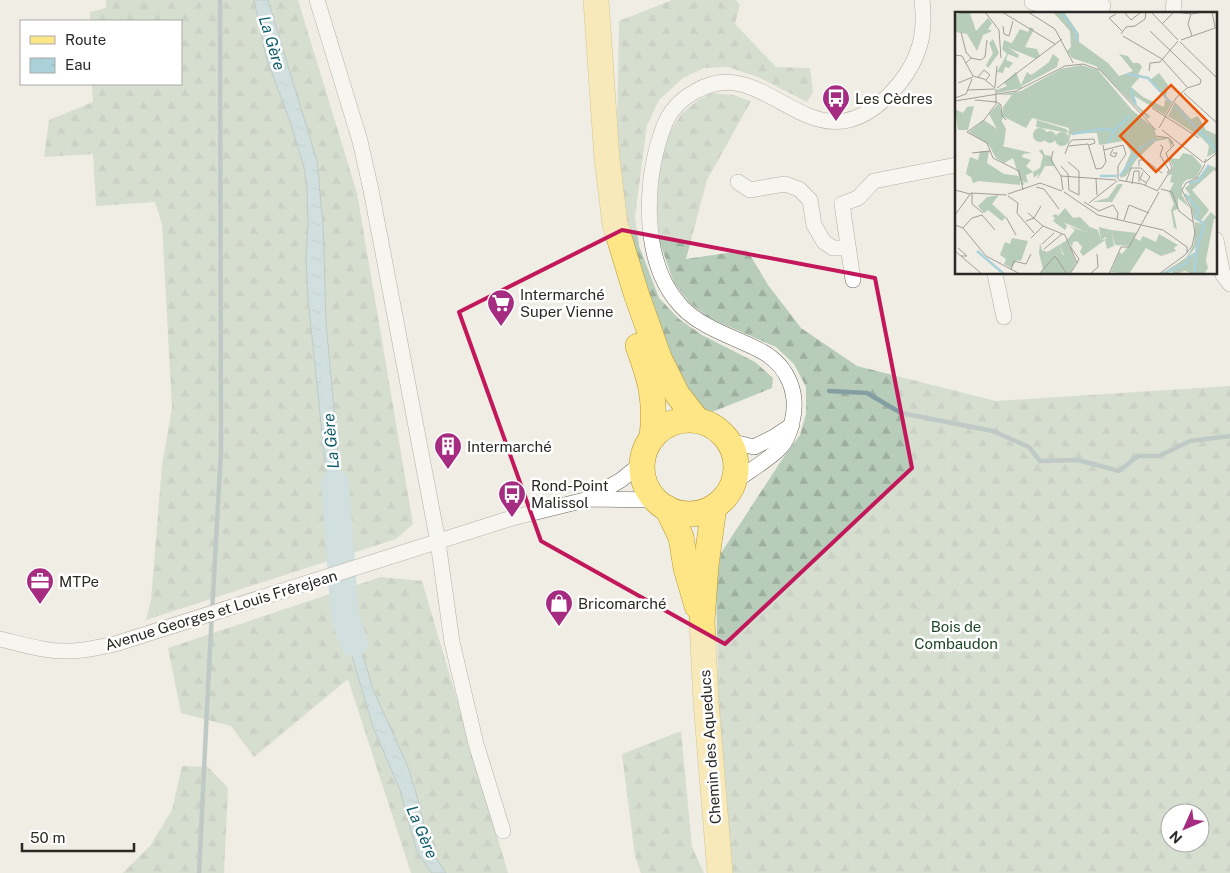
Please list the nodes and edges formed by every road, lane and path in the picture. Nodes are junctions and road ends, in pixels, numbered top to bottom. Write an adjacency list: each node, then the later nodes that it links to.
1 (317, 0): 24 (street)
2 (596, 0): 6 (main road)
3 (922, 0): 16 (street)
4 (1031, 5): 5 (street)
5 (1103, 6)
6 (607, 158): 15 (main road); 17 (main road)
7 (955, 165): 9 (street)
8 (738, 182): 9 (street)
9 (848, 248): 12 (street)
10 (1218, 250): 13 (street)
11 (995, 275): 14 (street)
12 (853, 280)
13 (1230, 284)
14 (1004, 317)
15 (697, 420): 17 (main road); 18 (main road)
16 (792, 425): 18 (street); 20 (street)
17 (652, 438): 19 (main road)
18 (729, 441): 20 (main road)
19 (642, 463): 21 (street); 22 (main road)
20 (734, 482): 23 (main road)
21 (589, 499): 22 (street); 24 (street, Avenue Georges et Louis Frêrejean)
22 (661, 504): 23 (main road); 25 (main road, Chemin des Aqueducs)
23 (714, 507): 25 (main road, Chemin des Aqueducs)
24 (438, 542): 26 (street, Avenue Georges et Louis Frêrejean); 27 (street)
25 (702, 621): 28 (main road, Chemin des Aqueducs)
26 (0, 639)
27 (503, 831)
28 (720, 873)

